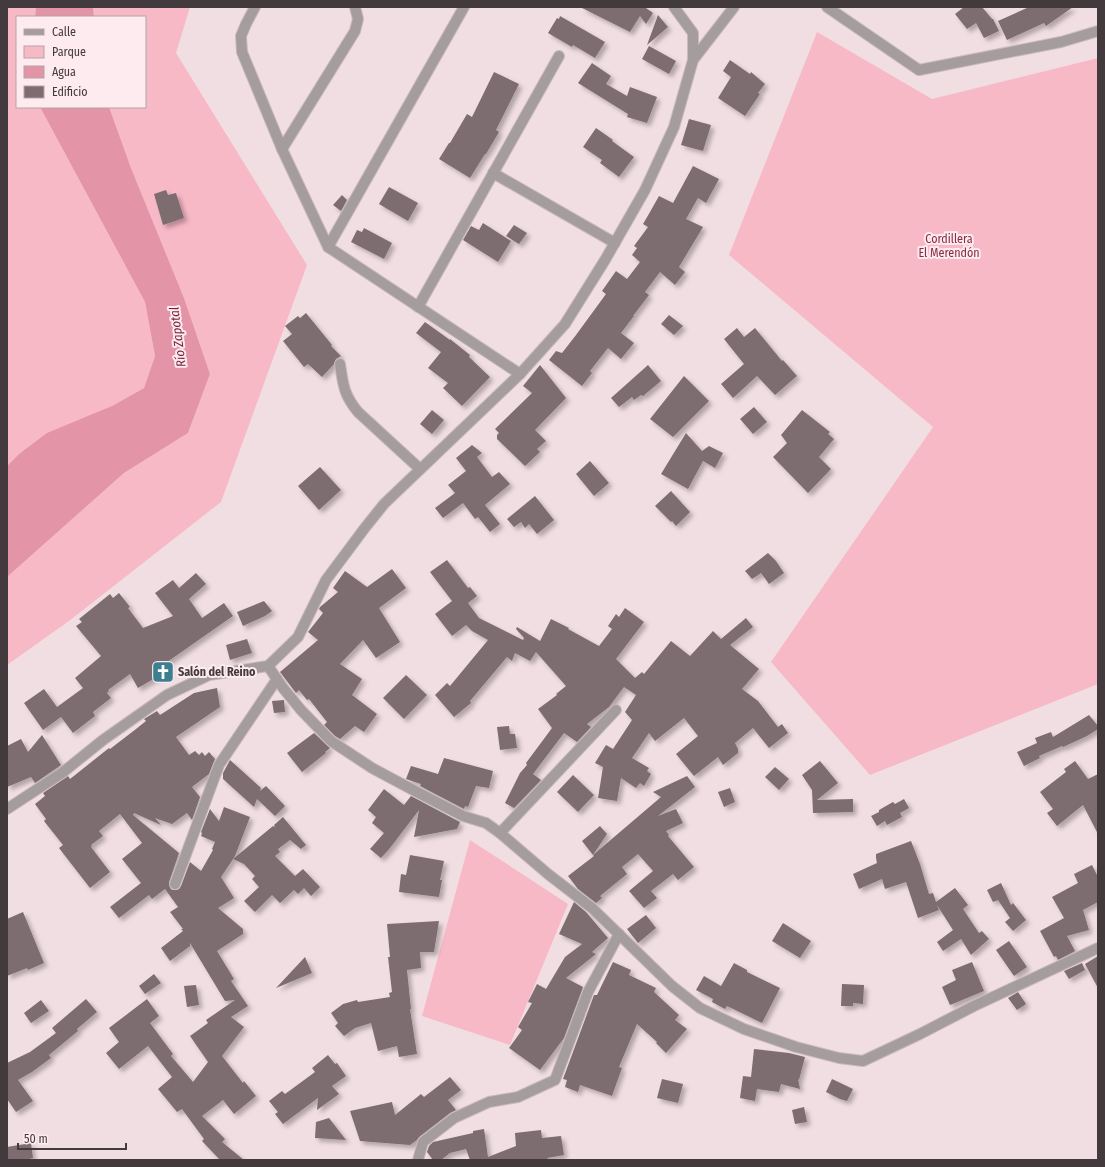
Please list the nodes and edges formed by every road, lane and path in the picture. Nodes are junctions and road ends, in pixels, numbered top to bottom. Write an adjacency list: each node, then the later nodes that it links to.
1 (255, 7): 10 (street)
2 (355, 7): 10 (street)
3 (464, 7): 13 (street)
4 (674, 7): 9 (street)
5 (734, 7): 9 (street)
6 (827, 7): 7 (street)
7 (1098, 31)
8 (559, 56): 11 (street)
9 (693, 60): 12 (street)
10 (282, 150): 13 (street)
11 (493, 173): 12 (street); 14 (street)
12 (615, 243): 16 (street)
13 (328, 247): 14 (street)
14 (418, 307): 16 (street)
15 (340, 364): 17 (street)
16 (520, 374): 17 (street)
17 (420, 469): 18 (street)
18 (268, 666): 19 (street); 21 (street)
19 (277, 679): 22 (street); 23 (street)
20 (616, 710): 22 (street)
21 (7, 809)
22 (500, 833): 24 (street)
23 (175, 884)
24 (619, 934): 25 (street); 26 (street)
25 (1098, 948)
26 (418, 1160)

